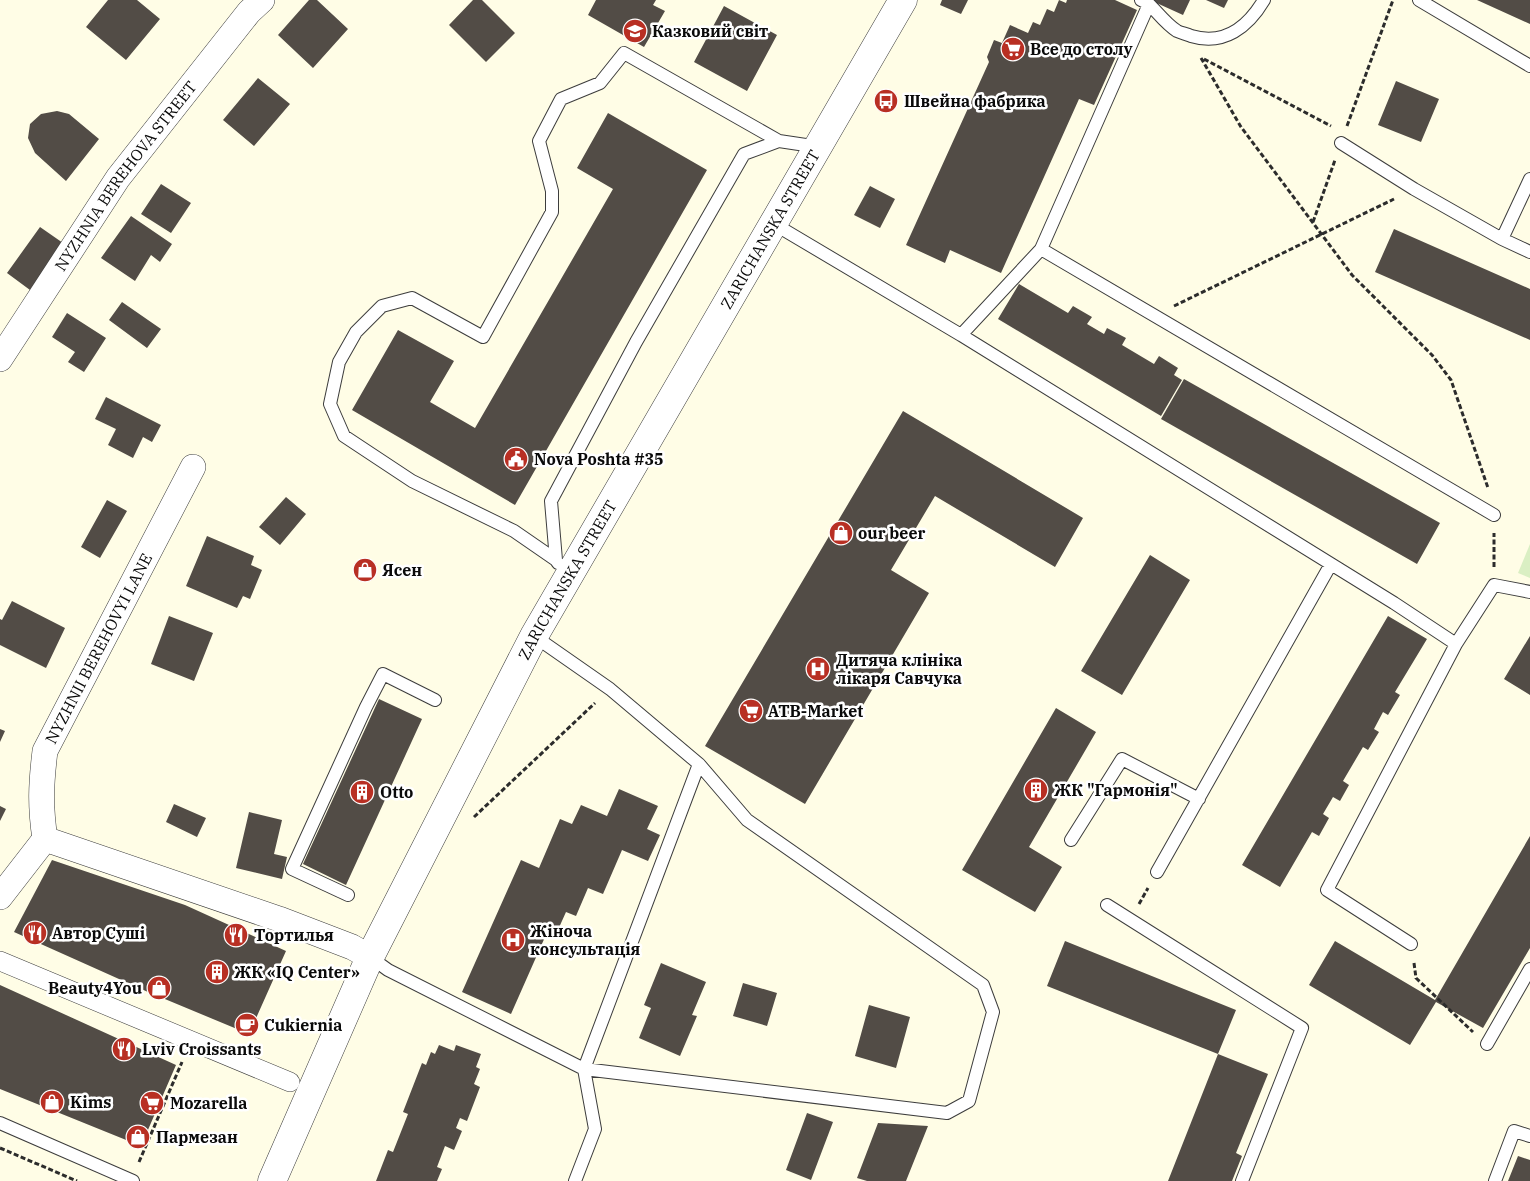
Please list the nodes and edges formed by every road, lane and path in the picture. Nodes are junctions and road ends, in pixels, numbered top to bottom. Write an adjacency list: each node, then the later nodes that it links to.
1 (262, 0): 21 (street, NYZHNIA BEREHOVA STREET)
2 (903, 0): 10 (street, ZARICHANSKA STREET)
3 (1264, 0): 6 (lane)
4 (1393, 0): 8 (path)
5 (1419, 0): 7 (lane)
6 (1145, 2): 17 (lane)
7 (1530, 66)
8 (1343, 138): 12 (lane); 13 (path); 13 (path)
9 (779, 141): 10 (lane); 25 (lane); 25 (lane)
10 (819, 147): 14 (street, ZARICHANSKA STREET)
11 (1530, 179): 16 (lane)
12 (1414, 189): 15 (path); 16 (lane)
13 (1313, 222): 15 (path)
14 (774, 224): 20 (lane); 25 (street, ZARICHANSKA STREET)
15 (1322, 234): 19 (path); 23 (path)
16 (1502, 239): 18 (lane)
17 (1041, 249): 19 (lane); 20 (lane)
18 (1530, 252)
19 (1154, 315): 23 (lane)
20 (962, 335): 24 (lane)
21 (0, 359)
22 (193, 467): 35 (street, NYZHNII BEREHOVYI LANE)
23 (1494, 515): 26 (path)
24 (1331, 564): 29 (lane); 33 (lane)
25 (562, 570): 28 (street, ZARICHANSKA STREET)
26 (1494, 585): 27 (lane); 29 (lane)
27 (1530, 592)
28 (534, 636): 30 (lane); 43 (street, ZARICHANSKA STREET)
29 (1456, 644): 42 (lane)
30 (610, 689): 32 (lane); 34 (path)
31 (435, 700): 38 (lane)
32 (699, 764): 48 (lane); 48 (lane)
33 (1199, 799): 36 (lane); 37 (lane)
34 (472, 819)
35 (45, 839): 39 (street); 43 (street)
36 (1071, 840)
37 (1157, 872): 41 (path)
38 (348, 895)
39 (0, 897)
40 (1107, 905): 41 (lane)
41 (1131, 920): 57 (lane)
42 (1411, 944): 47 (path)
43 (370, 957): 48 (lane); 55 (street, ZARICHANSKA STREET)
44 (0, 961): 46 (street)
45 (1530, 969): 47 (lane)
46 (191, 1041): 49 (street); 54 (path)
47 (1487, 1044)
48 (584, 1069): 56 (lane)
49 (290, 1082)
50 (0, 1123): 54 (lane)
51 (1530, 1136): 58 (lane)
52 (0, 1148): 53 (path)
53 (77, 1181)
54 (132, 1181)
55 (272, 1181)
56 (575, 1181)
57 (1242, 1181)
58 (1495, 1181)

